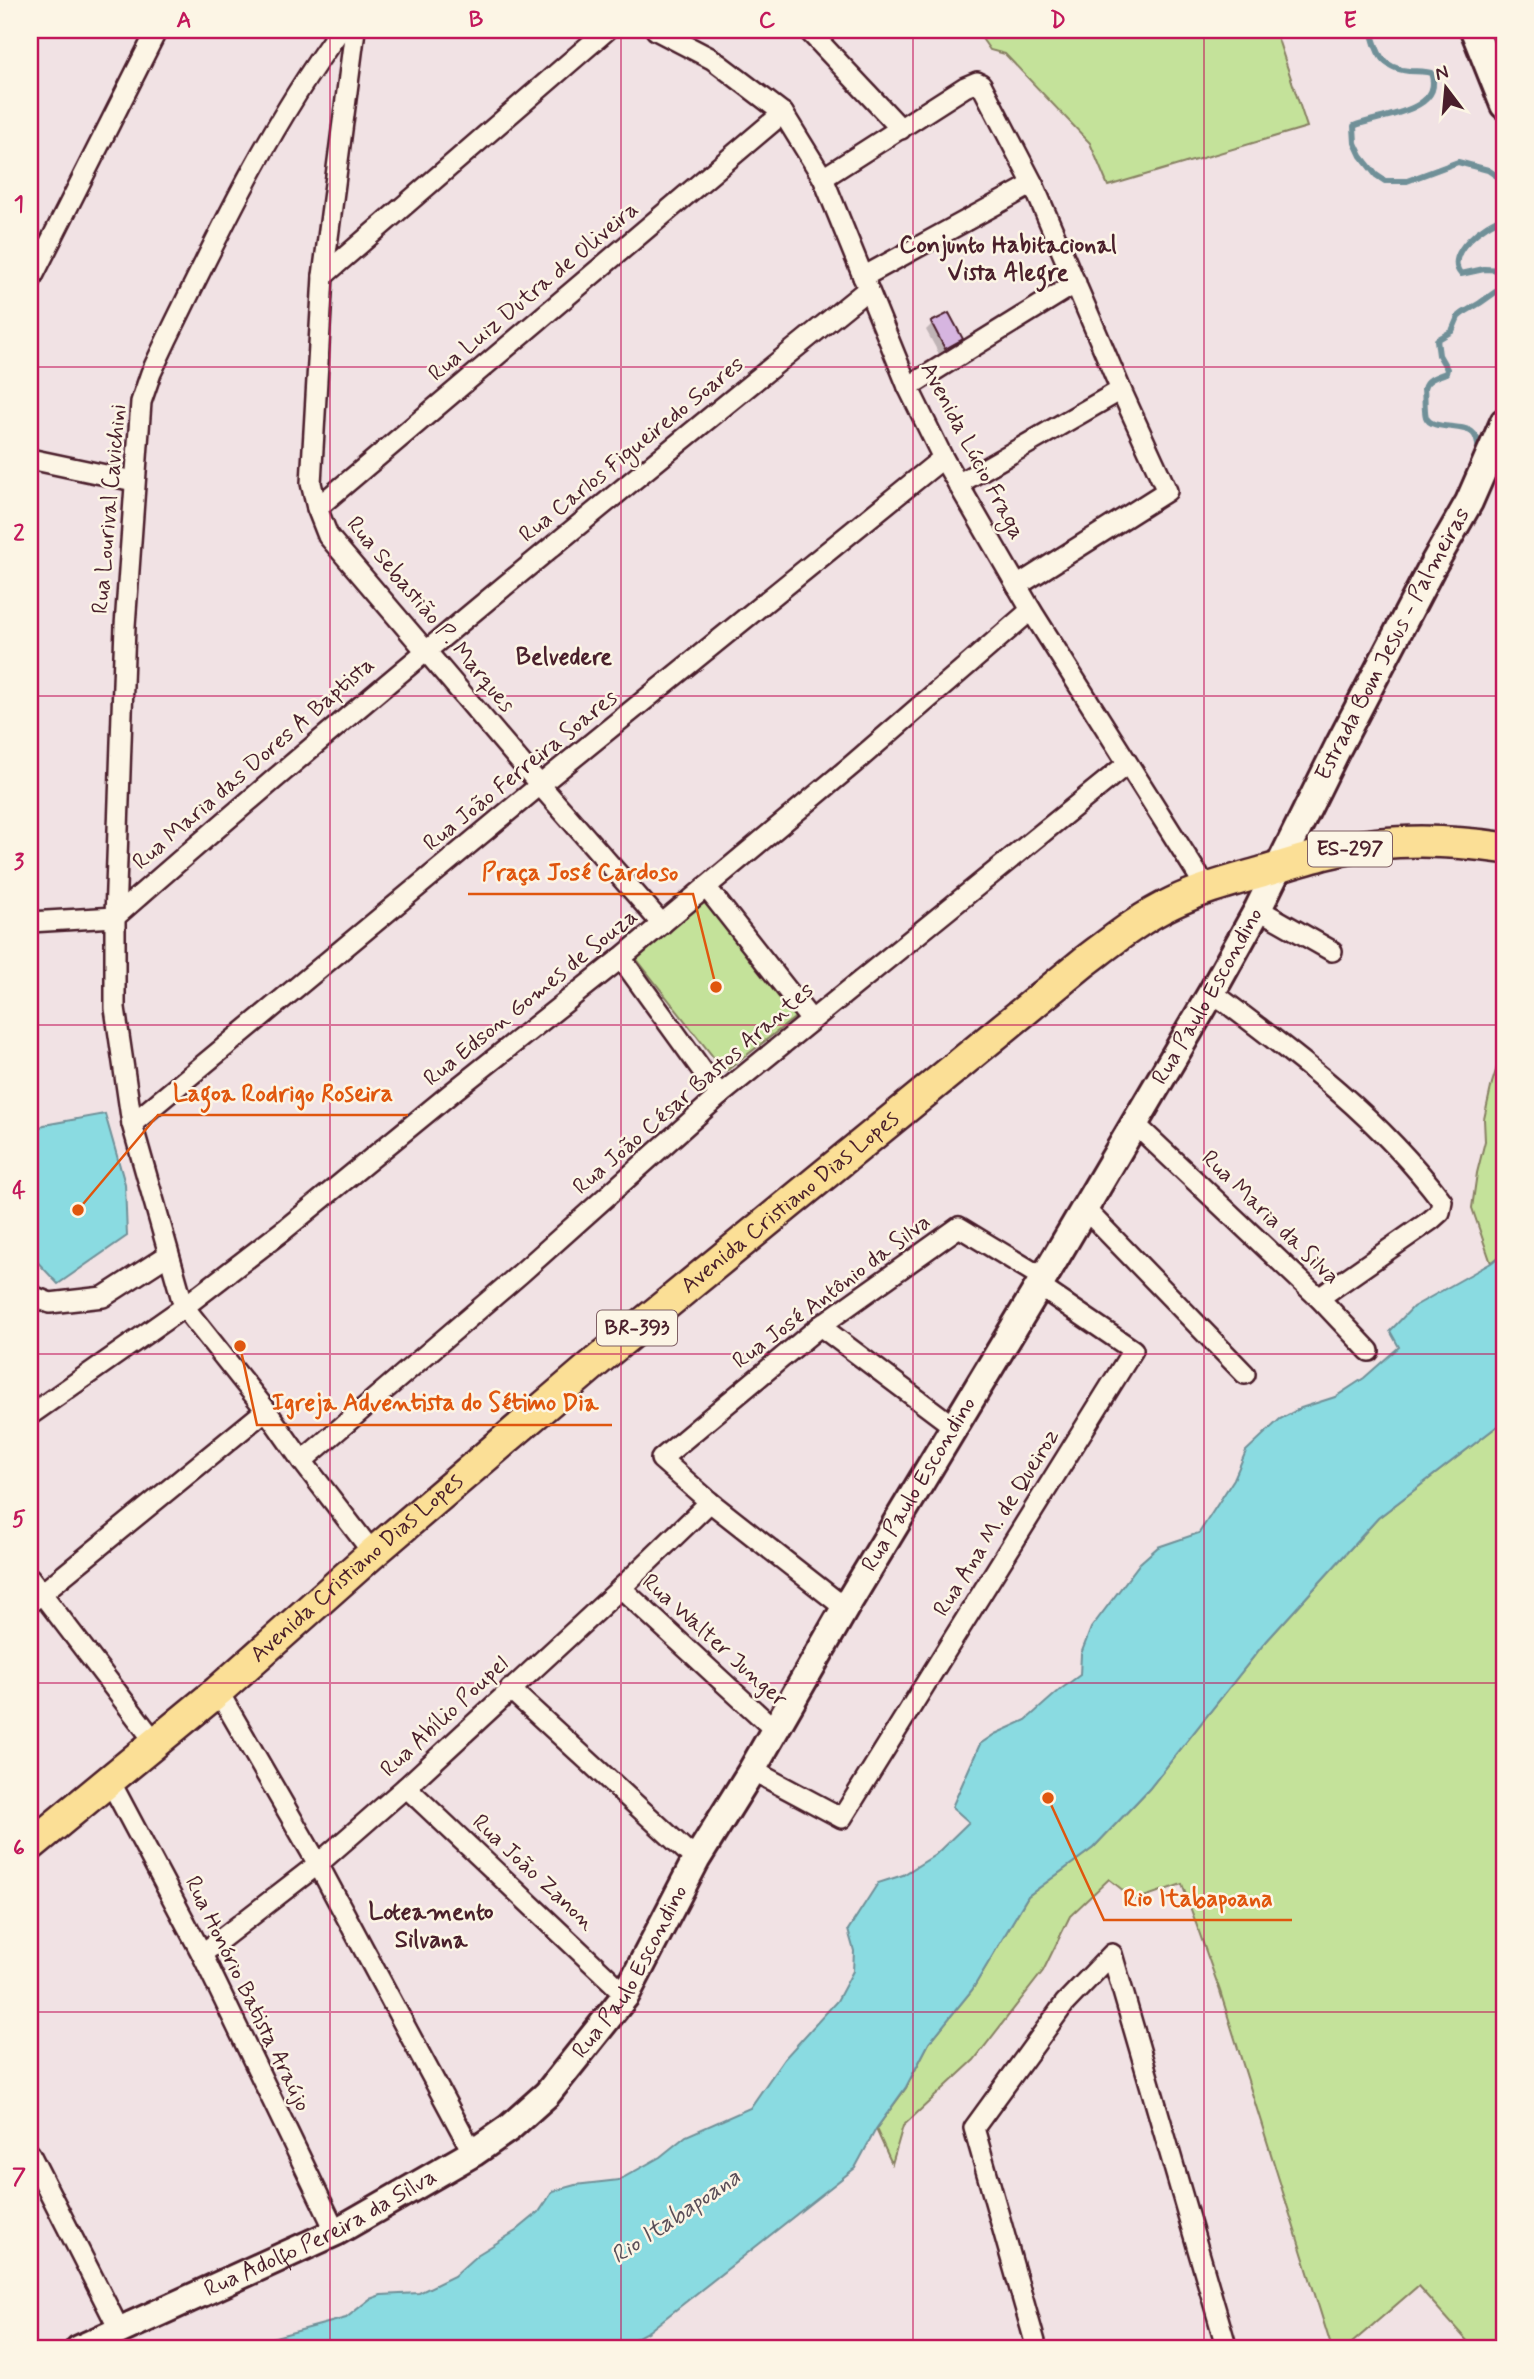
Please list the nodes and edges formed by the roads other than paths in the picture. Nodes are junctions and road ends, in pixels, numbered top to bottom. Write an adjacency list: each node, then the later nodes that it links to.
1 (157, 30): 14 (street)
2 (340, 30): 22 (street, Rua Lourival Cavichini)
3 (355, 30): 13 (street, Rua Sebastião P. Marques)
4 (607, 30): 13 (street)
5 (808, 30): 10 (street)
6 (1474, 30): 8 (main road)
7 (665, 32): 9 (street, Avenida Lúcio Fraga)
8 (1504, 105)
9 (783, 113): 11 (street, Avenida Lúcio Fraga); 24 (street, Rua Luiz Dutra de Oliveira)
10 (901, 129): 11 (street); 12 (street)
11 (823, 178): 15 (street, Avenida Lúcio Fraga)
12 (1034, 184): 15 (street, Rua Carlos Figueiredo Soares); 16 (street)
13 (323, 276): 24 (street, Rua Sebastião P. Marques)
14 (30, 282)
15 (866, 283): 17 (street, Avenida Lúcio Fraga); 27 (street, Rua Carlos Figueiredo Soares)
16 (1076, 283): 17 (street); 18 (street)
17 (908, 387): 20 (street, Avenida Lúcio Fraga)
18 (1121, 390): 23 (street); 25 (street)
19 (1504, 422): 31 (main road, Estrada Bom Jesus - Palmeiras)
20 (943, 458): 23 (street, Avenida Lúcio Fraga); 29 (street, Rua João Ferreira Soares)
21 (30, 459): 22 (street)
22 (134, 481): 35 (street, Rua Lourival Cavichini)
23 (958, 484): 25 (street, Avenida Lúcio Fraga)
24 (317, 508): 27 (street, Rua Sebastião P. Marques)
25 (1017, 586): 26 (street, Avenida Lúcio Fraga)
26 (1031, 610): 28 (street, Avenida Lúcio Fraga); 32 (street, Rua Edson Gomes de Souza)
27 (426, 649): 29 (street, Rua Sebastião P. Marques); 35 (street, Rua Maria das Dores A Baptista)
28 (1126, 764): 33 (street, Avenida Lúcio Fraga); 41 (street, Rua João César Bastos Arantes)
29 (540, 785): 37 (street, Rua Sebastião P. Marques); 43 (street, Rua João Ferreira Soares)
30 (1504, 848): 31 (main road, Avenida Cristiano Dias Lopes / ES-297)
31 (1279, 867): 33 (main road, Avenida Cristiano Dias Lopes / BR-393); 34 (main road, Rua Paulo Escondino)
32 (706, 887): 37 (street, Rua Edson Gomes de Souza); 41 (street)
33 (1207, 889): 59 (main road, Avenida Cristiano Dias Lopes / BR-393)
34 (1258, 909): 38 (street); 40 (main road, Rua Paulo Escondino)
35 (115, 917): 36 (street); 43 (street, Rua Lourival Cavichini)
36 (30, 922)
37 (662, 924): 39 (street, Rua Edson Gomes de Souza)
38 (1332, 951)
39 (621, 958): 42 (street); 50 (street, Rua Edson Gomes de Souza)
40 (1212, 992): 44 (main road, Rua Paulo Escondino); 49 (street)
41 (811, 1020): 42 (street, Rua João César Bastos Arantes)
42 (720, 1094): 57 (street, Rua João César Bastos Arantes)
43 (132, 1124): 46 (street, Rua Lourival Cavichini)
44 (1135, 1124): 45 (main road, Rua Paulo Escondino); 49 (street, Rua Maria da Silva)
45 (1084, 1208): 47 (main road, Rua Paulo Escondino); 53 (street)
46 (168, 1255): 48 (street); 50 (street, Rua Lourival Cavichini)
47 (1041, 1282): 51 (street, Rua José Antônio da Silva); 56 (main road, Rua Paulo Escondino); 67 (street, Rua Ana M. de Queiroz)
48 (30, 1295)
49 (1319, 1298): 52 (street, Rua Maria da Silva)
50 (184, 1307): 54 (street); 55 (street, Rua Edson Gomes de Souza)
51 (820, 1326): 56 (street); 58 (street, Rua José Antônio da Silva)
52 (1369, 1351)
53 (1245, 1374)
54 (266, 1410): 57 (street); 61 (street)
55 (30, 1415)
56 (953, 1426): 62 (main road, Rua Paulo Escondino)
57 (302, 1461): 59 (street)
58 (710, 1502): 60 (street, Rua Abílio Poupel); 62 (street)
59 (373, 1553): 64 (main road, Avenida Cristiano Dias Lopes / BR-393)
60 (621, 1588): 63 (street, Rua Abílio Poupel); 65 (street, Rua Walter Junger)
61 (34, 1591): 66 (street)
62 (845, 1608): 65 (main road, Rua Paulo Escondino)
63 (510, 1689): 69 (street, Rua Abílio Poupel); 71 (street)
64 (218, 1691): 66 (main road, Avenida Cristiano Dias Lopes / BR-393); 72 (street)
65 (775, 1730): 67 (main road, Rua Paulo Escondino)
66 (155, 1742): 68 (main road, Avenida Cristiano Dias Lopes / BR-393)
67 (752, 1770): 71 (main road, Rua Paulo Escondino)
68 (110, 1781): 70 (main road, Avenida Cristiano Dias Lopes / BR-393); 73 (street, Rua Honório Batista Araújo)
69 (406, 1787): 72 (street, Rua Abílio Poupel); 74 (street, Rua João Zanon)
70 (30, 1846)
71 (696, 1860): 74 (main road, Rua Paulo Escondino)
72 (318, 1864): 73 (street, Rua Abílio Poupel); 76 (street)
73 (202, 1954): 78 (street, Rua Honório Batista Araújo)
74 (626, 1995): 75 (main road, Rua Paulo Escondino)
75 (547, 2094): 76 (main road, Rua Adolfo Pereira da Silva)
76 (474, 2153): 78 (main road, Rua Adolfo Pereira da Silva)
77 (30, 2154): 79 (street)
78 (336, 2232): 79 (main road, Rua Adolfo Pereira da Silva)
79 (120, 2331): 80 (main road, Rua Adolfo Pereira da Silva)
80 (79, 2349)
81 (1037, 2349): 82 (street)
82 (1227, 2349)

